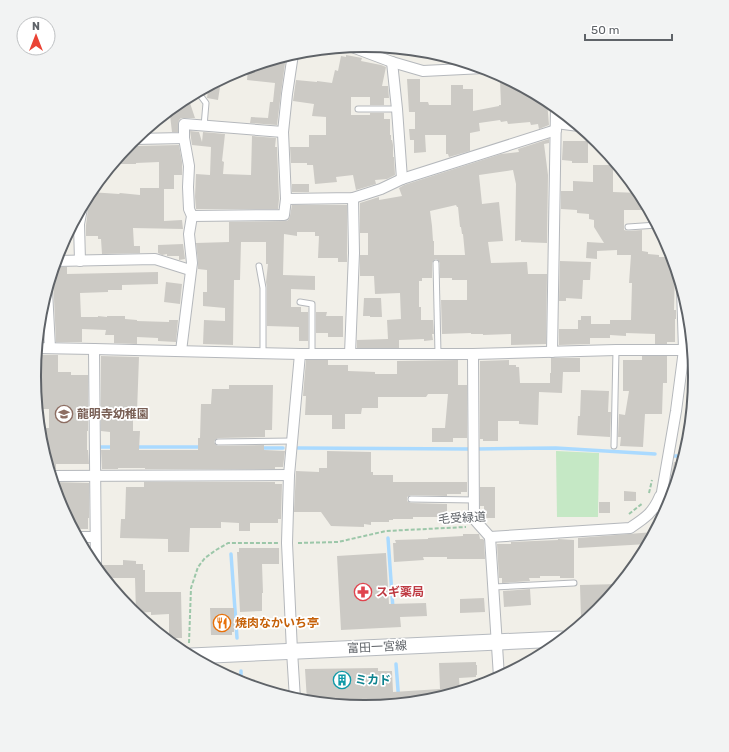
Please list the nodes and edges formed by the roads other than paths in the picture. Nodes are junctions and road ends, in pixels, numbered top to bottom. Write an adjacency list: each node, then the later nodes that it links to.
1 (366, 52): 3 (street)
2 (292, 61): 12 (street)
3 (392, 62): 4 (street); 7 (street)
4 (465, 69)
5 (201, 97): 9 (lane)
6 (358, 109): 7 (lane)
7 (397, 109): 15 (street)
8 (556, 115): 11 (street)
9 (204, 126): 12 (street); 13 (street)
10 (570, 126): 11 (street)
11 (556, 127): 15 (street); 35 (street)
12 (283, 132): 17 (street)
13 (184, 138): 14 (street); 18 (street)
14 (145, 139)
15 (402, 179): 16 (street)
16 (353, 198): 17 (street); 39 (street)
17 (286, 199): 18 (street)
18 (192, 216): 26 (street)
19 (79, 223): 23 (street)
20 (651, 225): 21 (lane)
21 (628, 227)
22 (62, 261): 23 (street)
23 (80, 261): 26 (street)
24 (436, 263): 40 (lane)
25 (259, 266): 36 (lane)
26 (190, 270): 34 (street)
27 (300, 302): 38 (lane)
28 (48, 309): 30 (street)
29 (43, 348): 30 (street)
30 (50, 348): 31 (street)
31 (94, 349): 34 (street); 48 (street)
32 (686, 349): 33 (street)
33 (616, 350): 35 (street); 45 (lane)
34 (182, 351): 36 (street)
35 (552, 352): 41 (street)
36 (263, 353): 37 (street)
37 (300, 354): 38 (street); 43 (street)
38 (312, 354): 39 (street)
39 (350, 354): 40 (street)
40 (438, 354): 41 (street)
41 (473, 354): 51 (street)
42 (687, 354): 49 (street)
43 (292, 441): 44 (lane); 46 (street)
44 (218, 442)
45 (614, 446)
46 (289, 475): 48 (street); 62 (street)
47 (57, 476): 48 (street)
48 (95, 476): 54 (street)
49 (662, 492): 52 (street); 55 (street)
50 (411, 500): 51 (lane)
51 (474, 500): 55 (street)
52 (662, 502)
53 (83, 537): 54 (street)
54 (96, 537): 56 (street)
55 (490, 537): 58 (street)
56 (96, 556)
57 (574, 583): 58 (lane)
58 (493, 587): 60 (street)
59 (552, 639): 60 (main road, 富田一宮線)
60 (496, 642): 62 (main road, 富田一宮線); 63 (street)
61 (195, 651): 62 (main road, 富田一宮線)
62 (292, 651): 64 (street)
63 (498, 670)
64 (295, 691)

